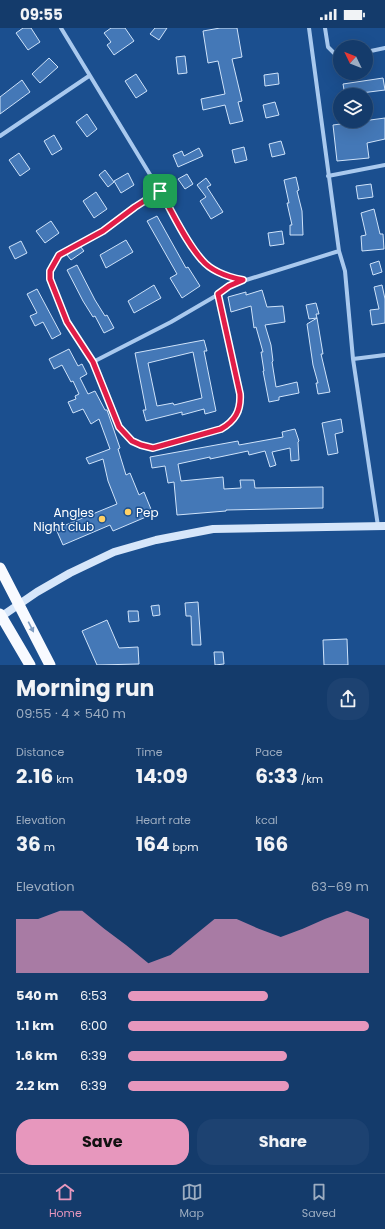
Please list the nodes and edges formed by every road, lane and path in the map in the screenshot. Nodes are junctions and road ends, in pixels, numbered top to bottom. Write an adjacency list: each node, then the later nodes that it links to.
1 (61, 28): 7 (street)
2 (309, 28): 10 (street)
3 (324, 28): 5 (street)
4 (385, 48): 6 (street)
5 (333, 51)
6 (373, 51)
7 (89, 76): 8 (street); 11 (street)
8 (0, 136)
9 (385, 165): 10 (street)
10 (328, 176): 12 (street)
11 (160, 191): 13 (street); 17 (street)
12 (339, 251): 13 (street); 16 (street)
13 (243, 280): 14 (street)
14 (218, 294): 17 (street); 17 (street)
15 (385, 355): 16 (street)
16 (353, 359): 18 (street)
17 (93, 362)
18 (381, 526): 20 (main road)
19 (0, 568): 20 (highway)
20 (20, 605): 21 (main road); 23 (highway, one-way to 23)
21 (1, 616): 22 (highway)
22 (30, 665)
23 (50, 665)

